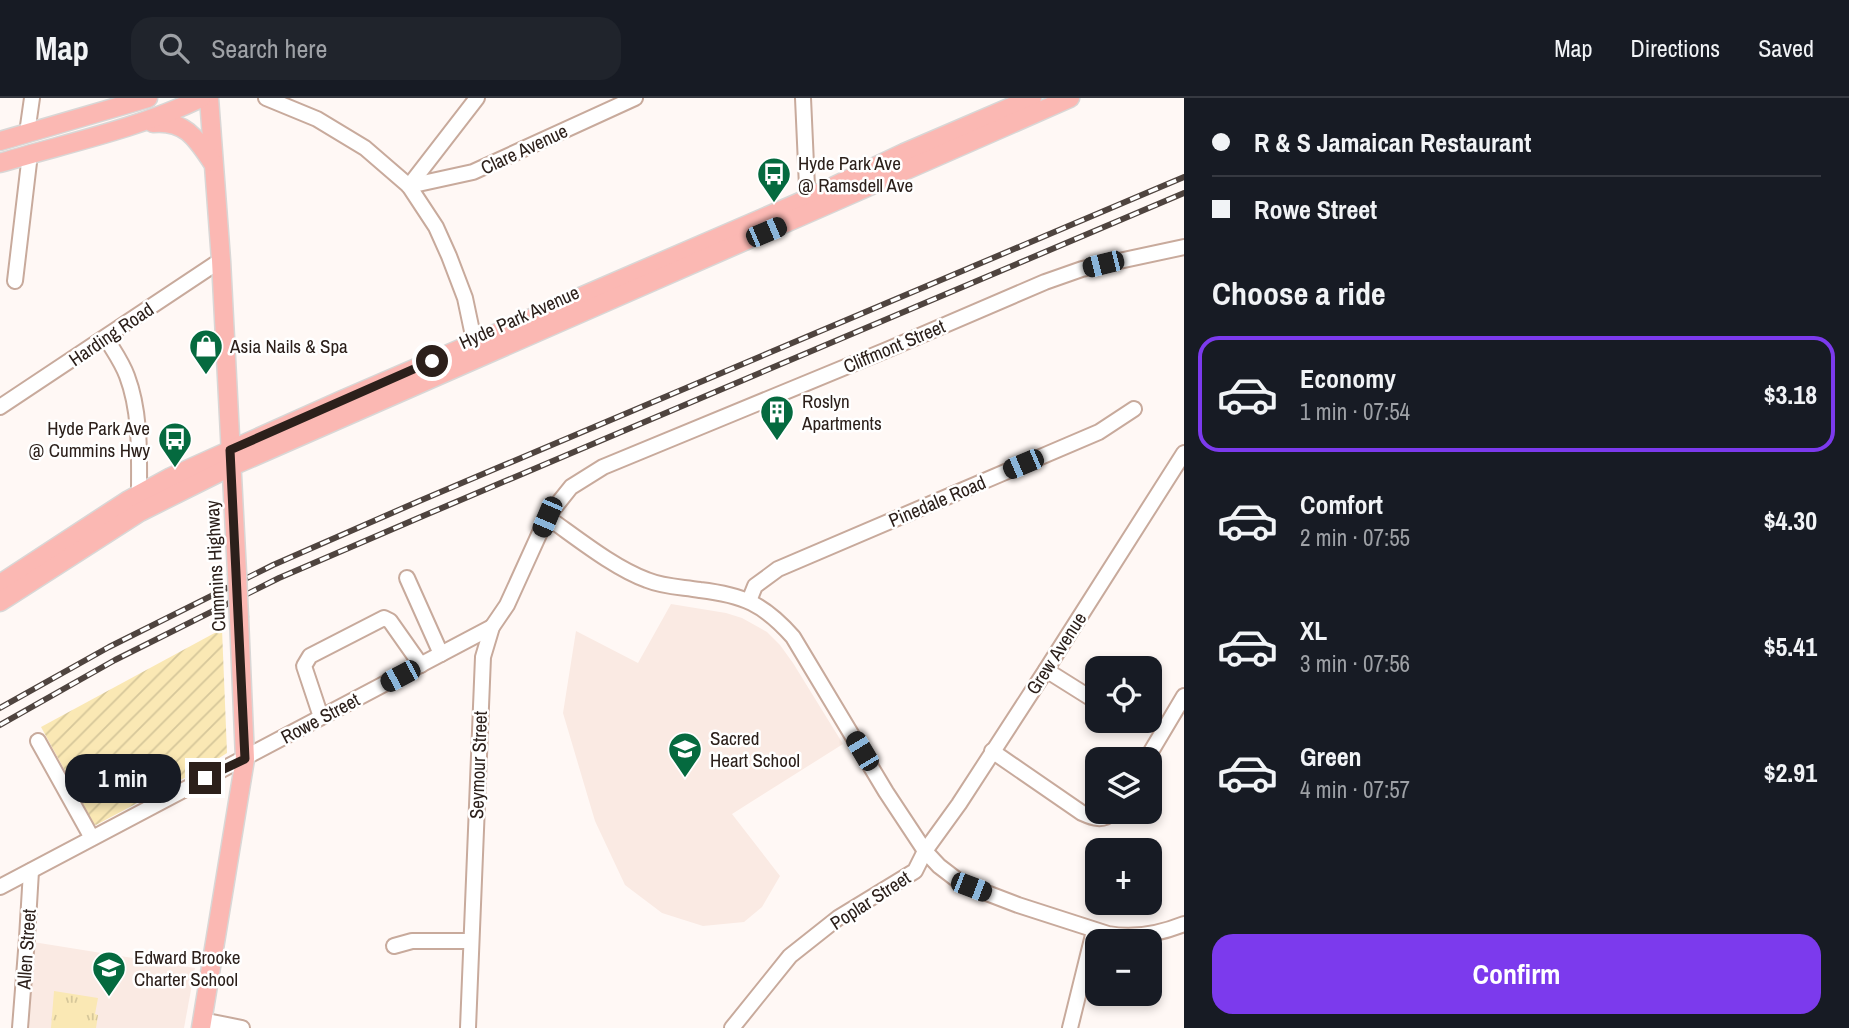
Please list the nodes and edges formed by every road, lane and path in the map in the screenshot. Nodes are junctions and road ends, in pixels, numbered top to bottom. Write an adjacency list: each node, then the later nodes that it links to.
1 (32, 98): 13 (street)
2 (148, 98): 11 (main road)
3 (201, 98): 12 (main road)
4 (209, 98): 17 (main road, Cummins Highway)
5 (266, 98): 18 (street)
6 (477, 98): 18 (street)
7 (635, 98): 18 (street, Clare Avenue)
8 (803, 98): 19 (street)
9 (1032, 98): 19 (main road, Hyde Park Avenue)
10 (1070, 98): 19 (main road, Hyde Park Avenue)
11 (123, 102): 13 (main road)
12 (139, 124): 15 (main road); 17 (main road)
13 (27, 133): 14 (main road)
14 (0, 141)
15 (30, 154): 16 (main road); 22 (street)
16 (0, 163)
17 (214, 164): 21 (main road, Cummins Highway)
18 (409, 186): 24 (street)
19 (808, 206): 24 (main road, Hyde Park Avenue)
20 (1184, 247): 30 (street, Cliffmont Street)
21 (221, 260): 23 (street, Harding Road); 28 (main road, Cummins Highway)
22 (15, 281)
23 (106, 338): 25 (street, Harding Road); 29 (street)
24 (476, 350): 28 (main road, Hyde Park Avenue)
25 (0, 407)
26 (1134, 409): 33 (street, Pinedale Road)
27 (1184, 453): 38 (street, Grew Avenue)
28 (230, 459): 29 (main road, Hyde Park Avenue); 34 (main road, Hyde Park Avenue); 45 (main road, Cummins Highway, bridge)
29 (139, 495): 32 (main road, Hyde Park Avenue)
30 (547, 517): 33 (street); 35 (street, Seymour Street)
31 (407, 578): 36 (street)
32 (0, 584)
33 (749, 601): 48 (street)
34 (0, 603)
35 (492, 627): 36 (street, Rowe Street); 54 (street, Seymour Street)
36 (441, 654): 37 (street, Rowe Street)
37 (421, 665): 41 (street, Rowe Street); 41 (street)
38 (1046, 670): 39 (street); 44 (street, Grew Avenue)
39 (1085, 694)
40 (1184, 696): 43 (street)
41 (321, 717): 45 (street, Rowe Street)
42 (38, 741): 47 (street)
43 (1154, 747)
44 (992, 751): 46 (street); 48 (street, Grew Avenue)
45 (245, 759): 47 (street, Rowe Street); 57 (main road, Cummins Highway)
46 (1085, 814)
47 (92, 838): 49 (street, Rowe Street)
48 (925, 851): 52 (street, Poplar Street); 61 (street, Poplar Street)
49 (31, 871): 50 (street, Rowe Street); 58 (street, Allen Street)
50 (0, 887)
51 (1184, 924): 53 (street, Poplar Street)
52 (1088, 929)
53 (1162, 931)
54 (471, 941): 55 (street); 60 (street, Seymour Street)
55 (394, 946)
56 (1085, 967): 62 (street)
57 (202, 1024): 59 (street)
58 (20, 1028)
59 (242, 1028)
60 (468, 1028)
61 (732, 1028)
62 (1070, 1028)

